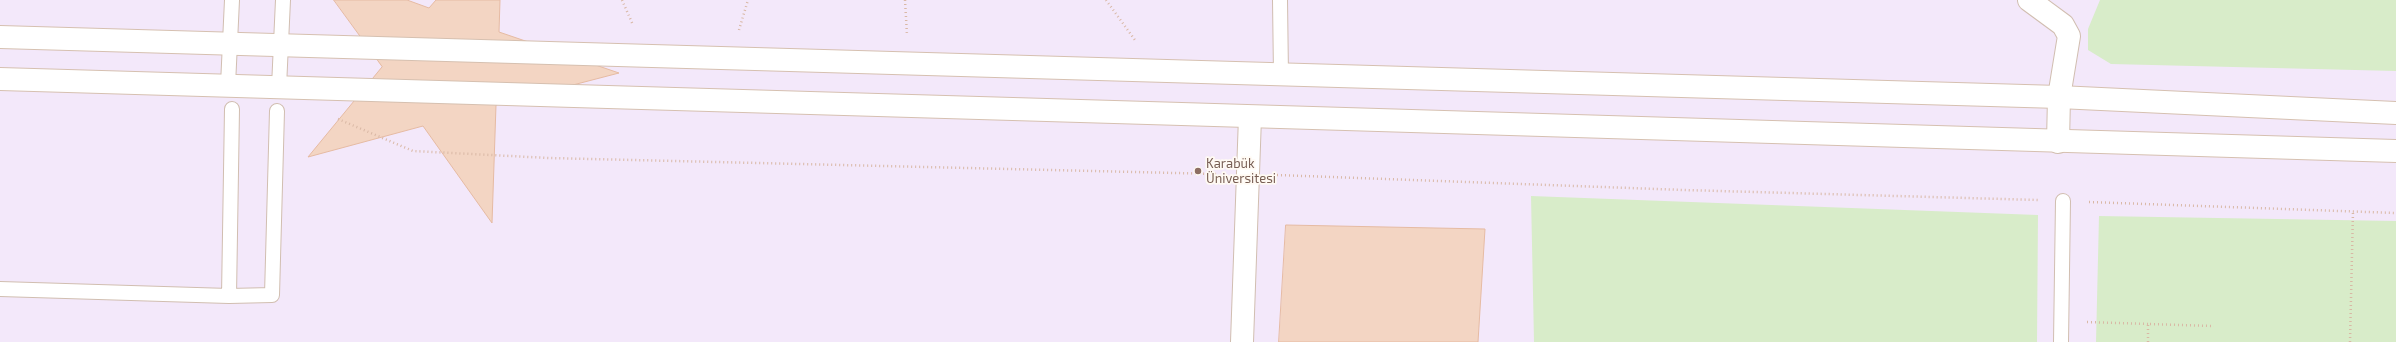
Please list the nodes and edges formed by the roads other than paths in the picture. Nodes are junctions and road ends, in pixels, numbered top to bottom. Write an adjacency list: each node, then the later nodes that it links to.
1 (232, 0): 6 (lane)
2 (283, 0): 7 (lane)
3 (1280, 0): 8 (lane)
4 (2029, 0): 12 (main road)
5 (0, 37): 6 (main road)
6 (230, 43): 7 (main road); 10 (lane)
7 (281, 44): 8 (main road); 11 (lane)
8 (1281, 75): 12 (main road)
9 (0, 79): 10 (main road)
10 (228, 85): 11 (main road)
11 (279, 87): 16 (main road)
12 (2059, 97): 15 (main road); 17 (main road)
13 (232, 109): 21 (lane)
14 (277, 111): 21 (lane)
15 (2396, 113)
16 (1250, 117): 17 (main road); 22 (main road)
17 (2058, 142): 18 (main road)
18 (2396, 151)
19 (2063, 201): 23 (lane)
20 (0, 290): 21 (lane)
21 (228, 296)
22 (1242, 342)
23 (2061, 342)

